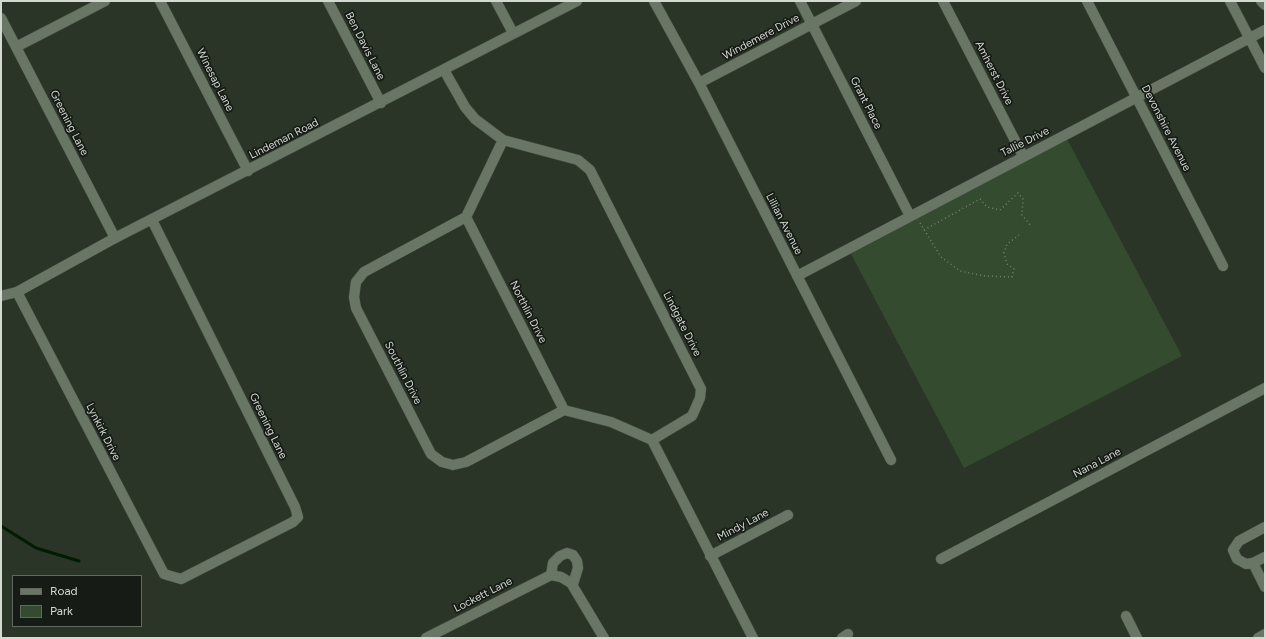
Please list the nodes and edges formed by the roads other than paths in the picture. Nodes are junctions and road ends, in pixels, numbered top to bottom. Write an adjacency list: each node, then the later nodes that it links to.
1 (105, 1): 19 (street)
2 (160, 1): 27 (street, Winesap Lane)
3 (328, 1): 24 (street, Ben Davis Lane)
4 (496, 1): 17 (street)
5 (577, 1): 17 (street, Lindeman Road)
6 (654, 1): 22 (street, Lillian Avenue)
7 (800, 1): 15 (street, Grant Place)
8 (856, 1): 15 (street, Windemere Drive)
9 (943, 1): 26 (street, Amherst Drive)
10 (1087, 1): 23 (street, Devonshire Avenue)
11 (1230, 1): 18 (street)
12 (1261, 1): 13 (street)
13 (1265, 5)
14 (1, 18): 19 (street, Greening Lane)
15 (812, 23): 22 (street, Windemere Drive); 28 (street, Grant Place)
16 (1265, 30): 18 (street, Tallie Drive)
17 (513, 33): 21 (street, Lindeman Road)
18 (1250, 38): 20 (street); 23 (street, Tallie Drive)
19 (16, 47): 31 (street, Greening Lane)
20 (1265, 68)
21 (444, 70): 24 (street, Lindeman Road); 25 (street, Lindgate Drive)
22 (699, 83): 33 (street, Lillian Avenue)
23 (1137, 98): 26 (street, Tallie Drive); 32 (street, Devonshire Avenue)
24 (381, 103): 27 (street, Lindeman Road)
25 (503, 140): 29 (street); 38 (street, Lindgate Drive)
26 (1023, 156): 28 (street, Tallie Drive)
27 (248, 171): 30 (street, Lindeman Road)
28 (913, 215): 33 (street, Tallie Drive)
29 (466, 217): 37 (street, Northlin Drive); 37 (street, Southlin Drive)
30 (152, 220): 31 (street, Lindeman Road); 47 (street, Greening Lane)
31 (115, 238): 34 (street, Lindeman Road)
32 (1223, 266)
33 (798, 276): 39 (street, Lillian Avenue)
34 (17, 292): 35 (street, Lindeman Road); 47 (street, Lynkirk Drive)
35 (1, 296)
36 (1265, 388): 44 (street, Nana Lane)
37 (564, 410): 38 (street)
38 (652, 440): 42 (street)
39 (891, 460)
40 (788, 515): 42 (street, Mindy Lane)
41 (1265, 527): 45 (street)
42 (710, 556): 54 (street)
43 (1265, 556): 45 (street)
44 (941, 559)
45 (1253, 563): 49 (street)
46 (551, 575): 48 (street); 48 (street); 52 (street, Lockett Lane)
47 (172, 578)
48 (573, 584): 53 (street)
49 (1265, 587)
50 (1126, 616): 55 (street)
51 (1265, 634): 56 (street)
52 (426, 638)
53 (604, 638)
54 (753, 638)
55 (1137, 638)
56 (1258, 638)

